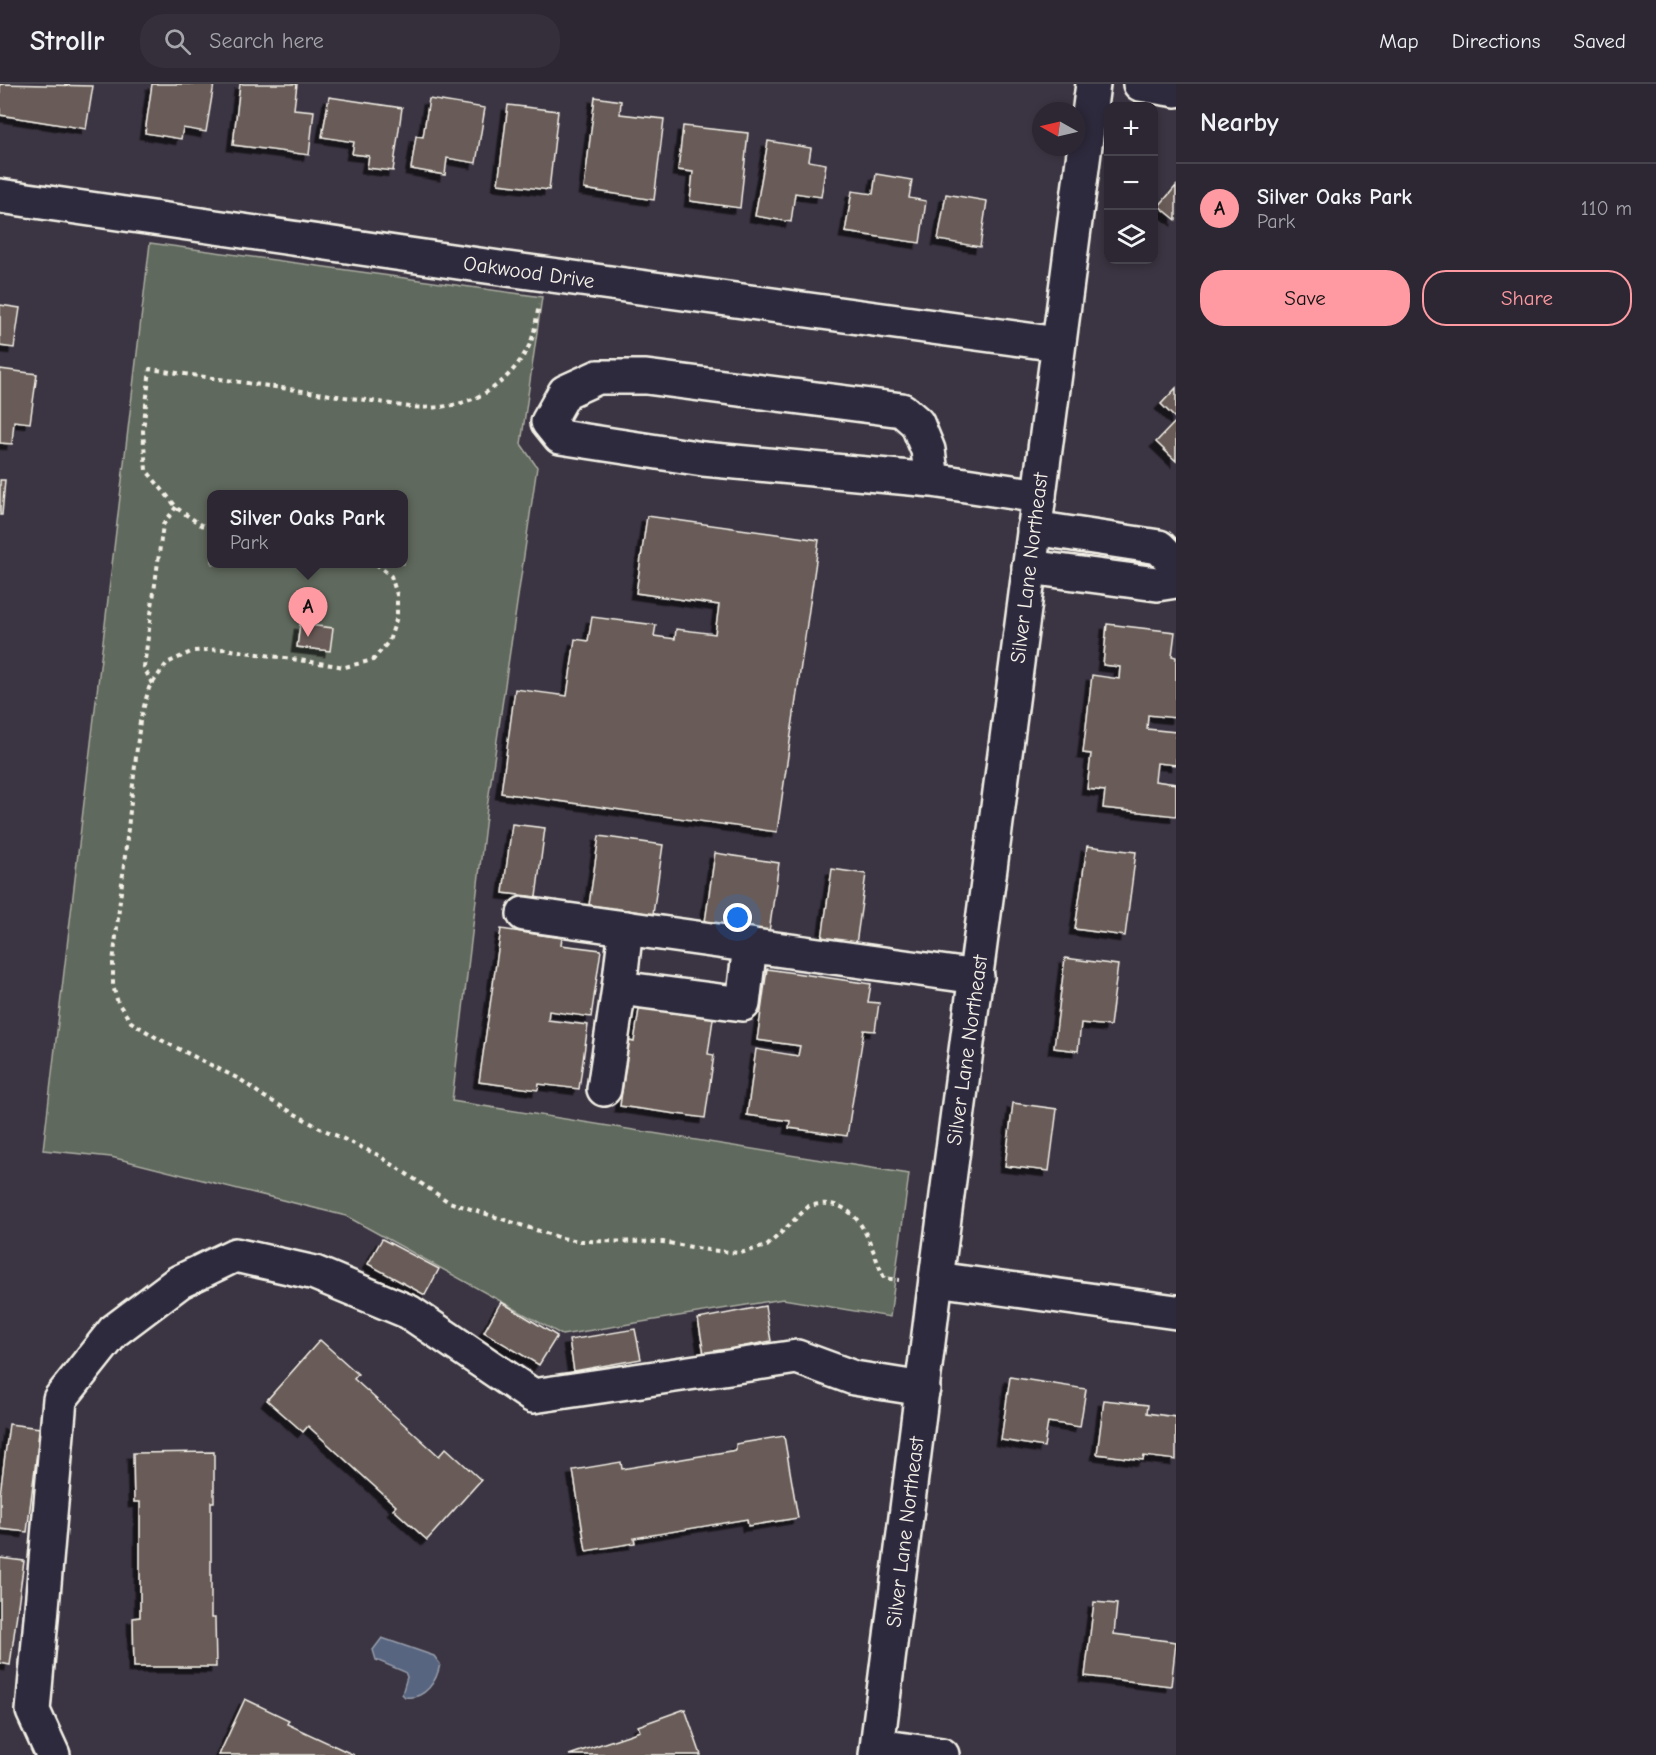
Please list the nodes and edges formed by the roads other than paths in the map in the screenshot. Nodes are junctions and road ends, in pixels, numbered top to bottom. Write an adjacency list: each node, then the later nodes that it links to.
1 (1093, 84): 5 (street, Silver Lane Northeast)
2 (1140, 84): 3 (street)
3 (1176, 90)
4 (0, 196): 5 (street, Oakwood Drive)
5 (1058, 344): 7 (street, Silver Lane Northeast)
6 (932, 480): 6 (street); 7 (street)
7 (1038, 496): 8 (street, Silver Lane Northeast)
8 (1034, 528): 9 (street); 10 (street, Silver Lane Northeast)
9 (1176, 566)
10 (1029, 567): 11 (street); 15 (street, Silver Lane Northeast)
11 (1176, 581)
12 (524, 914): 13 (street)
13 (626, 928): 14 (street); 16 (street)
14 (750, 945): 15 (street); 16 (street)
15 (977, 976): 18 (street, Silver Lane Northeast)
16 (619, 988): 17 (street)
17 (604, 1089)
18 (936, 1279): 19 (street); 20 (street, Silver Lane Northeast)
19 (1176, 1312)
20 (923, 1389): 21 (street, Silver Lane Northeast); 22 (street)
21 (877, 1750): 23 (street)
22 (52, 1755)
23 (942, 1755)

